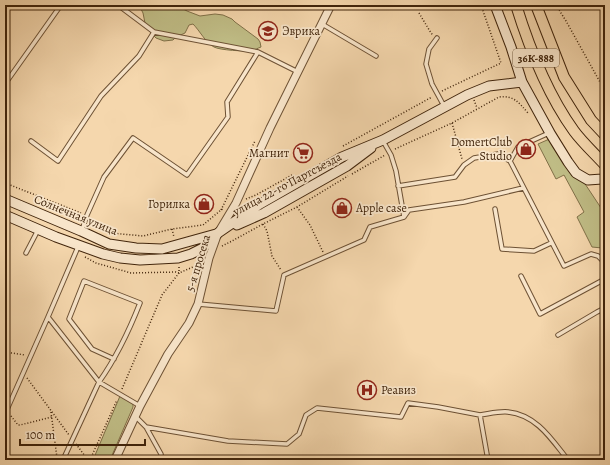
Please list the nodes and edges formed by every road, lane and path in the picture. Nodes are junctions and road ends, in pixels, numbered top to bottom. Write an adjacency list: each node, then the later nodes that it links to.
1 (61, 5): 20 (lane)
2 (118, 5): 13 (lane)
3 (331, 5): 12 (street, 5-я просека)
4 (481, 5): 17 (path)
5 (495, 5): 19 (main road)
6 (556, 5): 21 (path)
7 (572, 5): 8 (path)
8 (587, 5)
9 (415, 6): 14 (path)
10 (537, 8): 26 (main road, 36К-888)
11 (517, 9): 32 (main road, 36К-888)
12 (322, 24): 16 (lane); 18 (street, 5-я просека)
13 (154, 32): 15 (lane); 28 (lane)
14 (437, 38): 22 (lane)
15 (258, 52): 18 (lane); 43 (lane)
16 (376, 56)
17 (501, 63)
18 (298, 72): 44 (street, 5-я просека)
19 (522, 82): 22 (main road, улица 22-го Партсъезда); 25 (main road)
20 (5, 84)
21 (605, 91)
22 (445, 107): 27 (main road, улица 22-го Партсъезда)
23 (530, 114): 24 (path)
24 (452, 123): 29 (path); 30 (path)
25 (550, 133): 31 (lane); 33 (main road)
26 (605, 135)
27 (383, 140): 29 (lane); 44 (main road, улица 22-го Партсъезда)
28 (31, 141)
29 (389, 152): 34 (lane); 37 (path)
30 (462, 159)
31 (510, 161): 34 (lane); 35 (lane)
32 (605, 165)
33 (605, 178)
34 (398, 186): 40 (lane)
35 (523, 188): 40 (lane); 45 (lane)
36 (5, 199): 43 (main road, Солнечная улица)
37 (297, 207): 41 (path); 49 (path)
38 (495, 209): 45 (lane)
39 (5, 215): 42 (main road, Солнечная улица)
40 (404, 216): 49 (lane)
41 (263, 224): 47 (path); 52 (path)
42 (38, 229): 46 (main road, Солнечная улица); 48 (lane)
43 (81, 231): 44 (main road, Солнечная улица)
44 (218, 233): 46 (main road, Солнечная улица); 55 (street, 5-я просека)
45 (552, 242): 50 (lane)
46 (79, 246): 57 (lane)
47 (222, 246)
48 (26, 253)
49 (326, 257): 52 (lane)
50 (605, 263)
51 (179, 273): 64 (path)
52 (284, 275): 55 (lane)
53 (521, 276): 54 (lane)
54 (605, 279)
55 (198, 304): 65 (street, 5-я просека)
56 (605, 308): 58 (lane)
57 (48, 317): 60 (lane); 63 (lane)
58 (558, 335)
59 (5, 352): 60 (path)
60 (31, 356): 62 (lane)
61 (114, 359): 61 (lane); 63 (lane)
62 (23, 373): 66 (lane); 67 (path)
63 (99, 382): 64 (lane); 73 (lane)
64 (120, 394): 65 (lane); 76 (path)
65 (140, 406): 70 (street, 5-я просека)
66 (7, 410): 68 (lane); 71 (path)
67 (51, 410): 71 (path); 73 (path)
68 (5, 414)
69 (480, 415): 72 (lane); 79 (lane); 80 (lane)
70 (135, 416): 72 (lane); 77 (street, 5-я просека)
71 (52, 417): 74 (path)
72 (146, 427): 78 (lane)
73 (72, 440): 75 (lane); 76 (path)
74 (57, 460)
75 (63, 460)
76 (89, 460)
77 (115, 460)
78 (161, 460)
79 (488, 460)
80 (568, 460)

